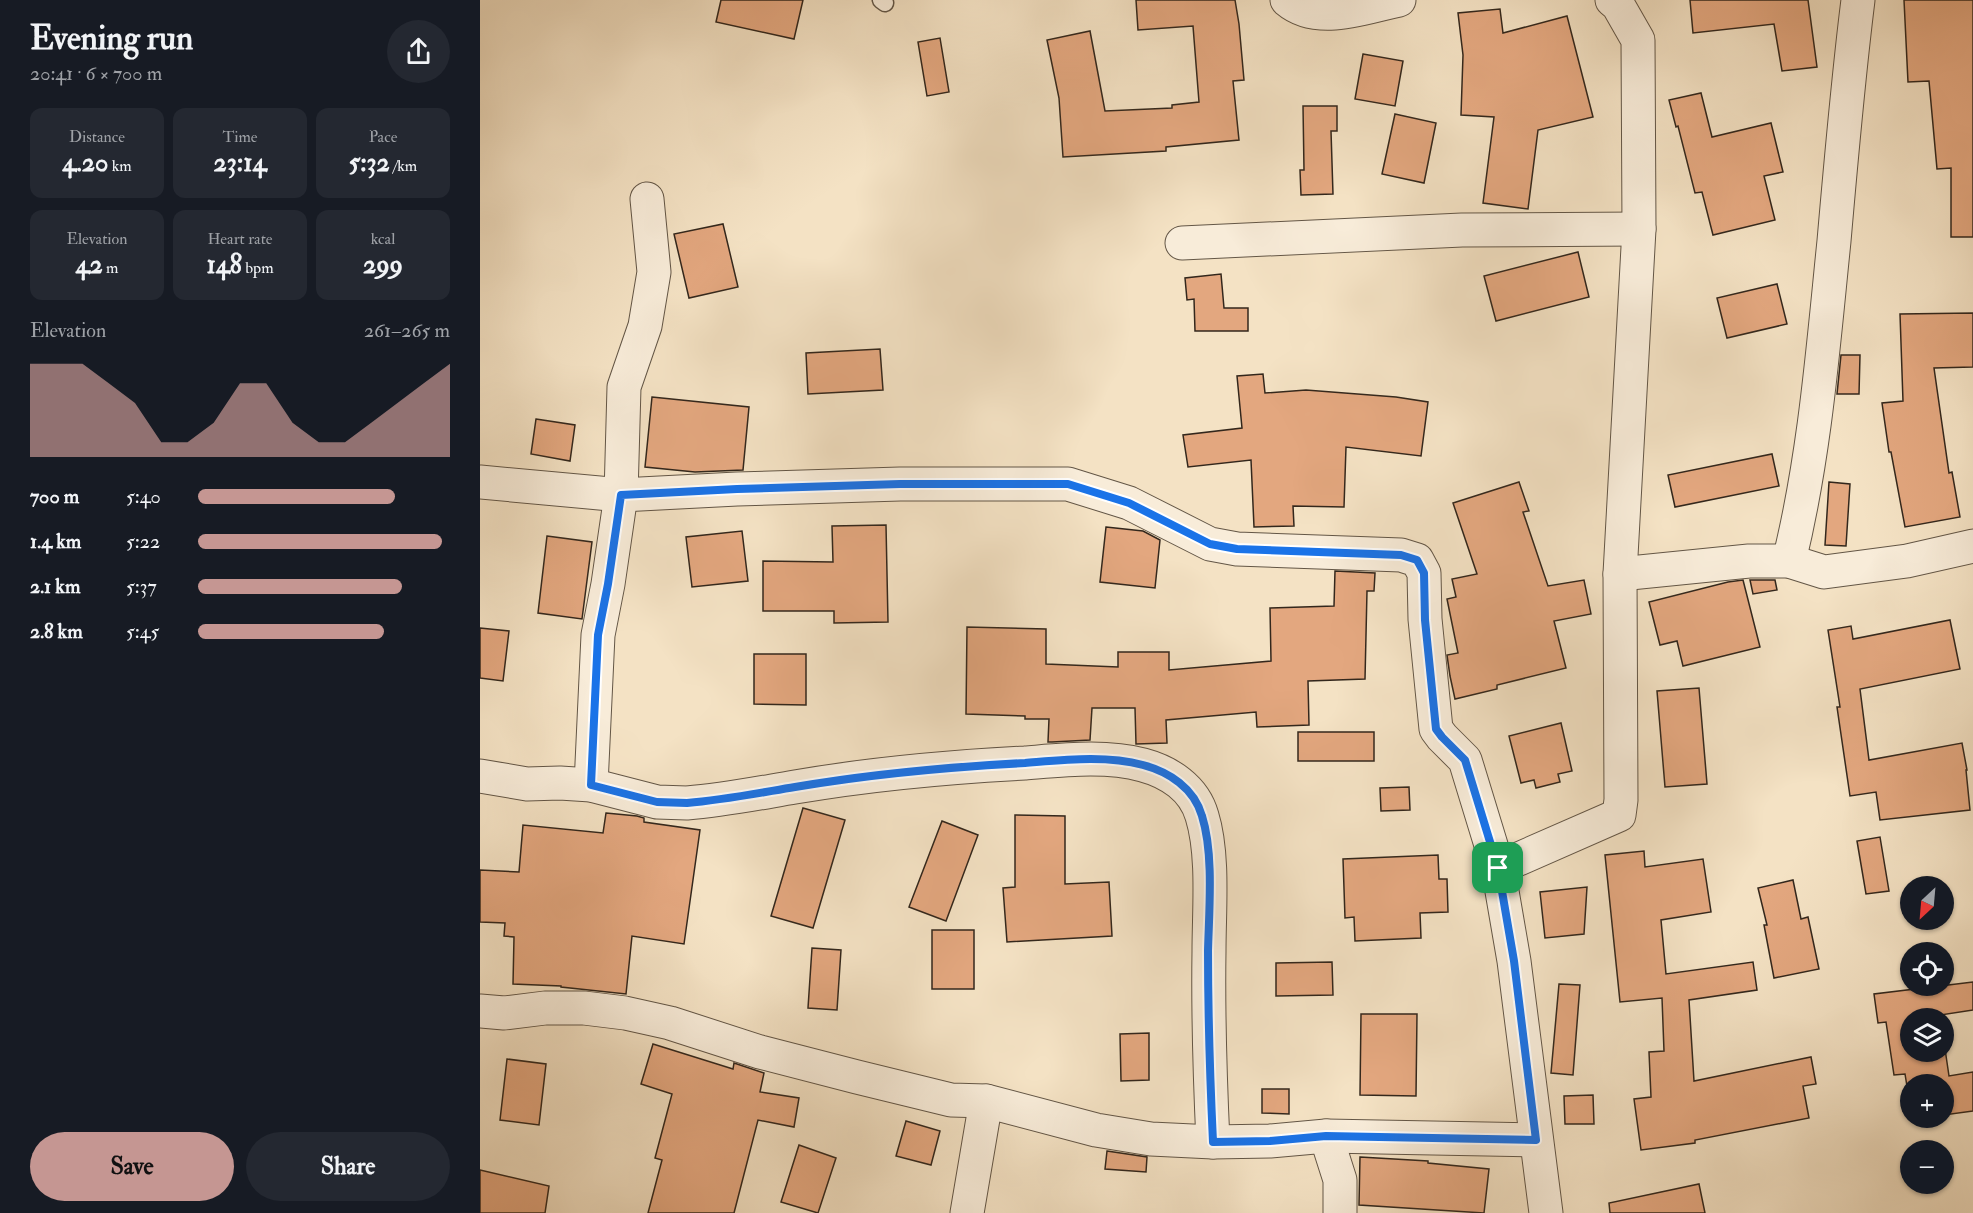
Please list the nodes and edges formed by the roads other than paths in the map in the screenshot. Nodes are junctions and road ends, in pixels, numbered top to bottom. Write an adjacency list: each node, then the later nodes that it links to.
1 (1287, 0): 2 (street)
2 (1398, 0)
3 (1612, 0): 6 (street)
4 (1858, 0): 11 (street)
5 (647, 199): 9 (street)
6 (1639, 229): 7 (street); 12 (street)
7 (1182, 243)
8 (480, 482): 9 (street)
9 (621, 495): 14 (street); 15 (street)
10 (1973, 546): 11 (street)
11 (1789, 561): 12 (street)
12 (1620, 574): 15 (street)
13 (480, 776): 14 (street)
14 (591, 785): 20 (street)
15 (1498, 868): 19 (street)
16 (480, 1011): 17 (street)
17 (986, 1101): 20 (street); 21 (street)
18 (1326, 1136): 19 (street); 20 (street); 22 (street)
19 (1536, 1140): 23 (street)
20 (1213, 1142)
21 (968, 1213)
22 (1340, 1213)
23 (1546, 1213)

